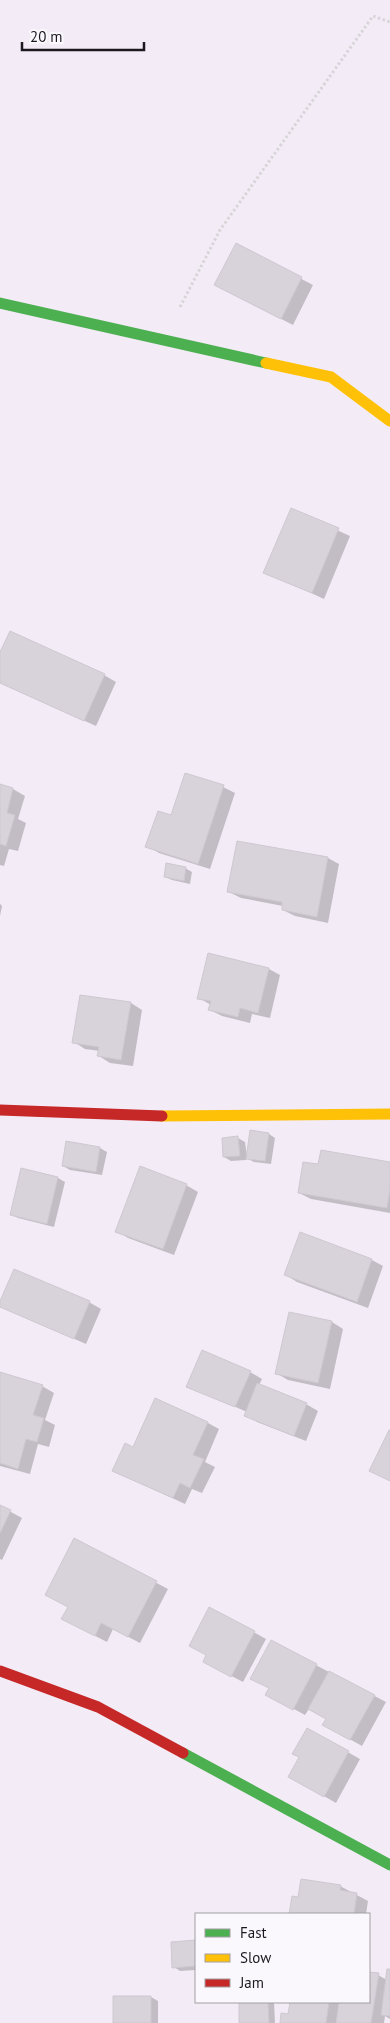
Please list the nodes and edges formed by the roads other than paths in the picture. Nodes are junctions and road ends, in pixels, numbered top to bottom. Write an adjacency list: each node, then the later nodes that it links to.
1 (0, 303): 2 (street)
2 (390, 421)
3 (0, 1110): 4 (street)
4 (390, 1114)
5 (0, 1671): 6 (street)
6 (390, 1864)

